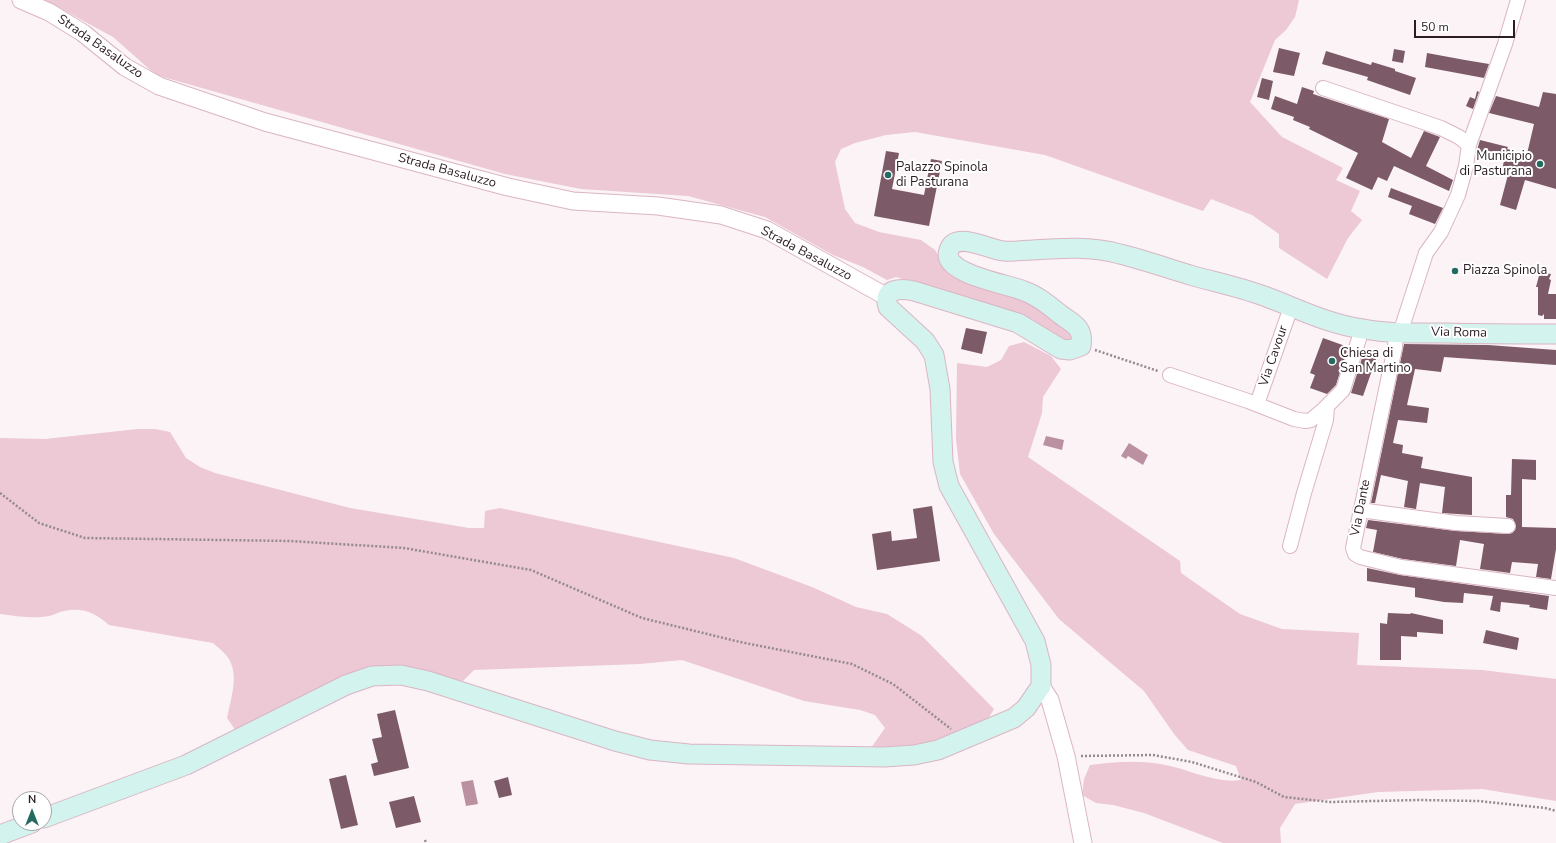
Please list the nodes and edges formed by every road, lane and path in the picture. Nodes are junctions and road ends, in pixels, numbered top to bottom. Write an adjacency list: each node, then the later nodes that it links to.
1 (21, 0): 5 (street, Strada Basaluzzo)
2 (1518, 0): 4 (street, Via Dante)
3 (1323, 88): 4 (street)
4 (1469, 145): 8 (street, Via Dante)
5 (887, 297): 10 (main road); 19 (main road)
6 (1291, 307): 7 (main road, Via Roma); 10 (main road, Via Roma); 12 (street, Via Cavour)
7 (1362, 329): 8 (main road, Via Roma); 13 (street)
8 (1399, 333): 9 (main road, Via Roma); 15 (street, Via Dante)
9 (1556, 334)
10 (1081, 346): 11 (path)
11 (1170, 375): 12 (street)
12 (1257, 404): 13 (street)
13 (1327, 407): 17 (street)
14 (0, 493): 20 (path)
15 (1360, 510): 16 (street); 18 (street, Via Dante)
16 (1508, 526)
17 (1290, 546)
18 (1556, 588)
19 (1041, 686): 20 (main road); 21 (street)
20 (964, 739): 23 (main road)
21 (1066, 756): 22 (path); 26 (street)
22 (1556, 811)
23 (52, 815)
24 (12, 830): 25 (main road)
25 (0, 835)
26 (1083, 843)

